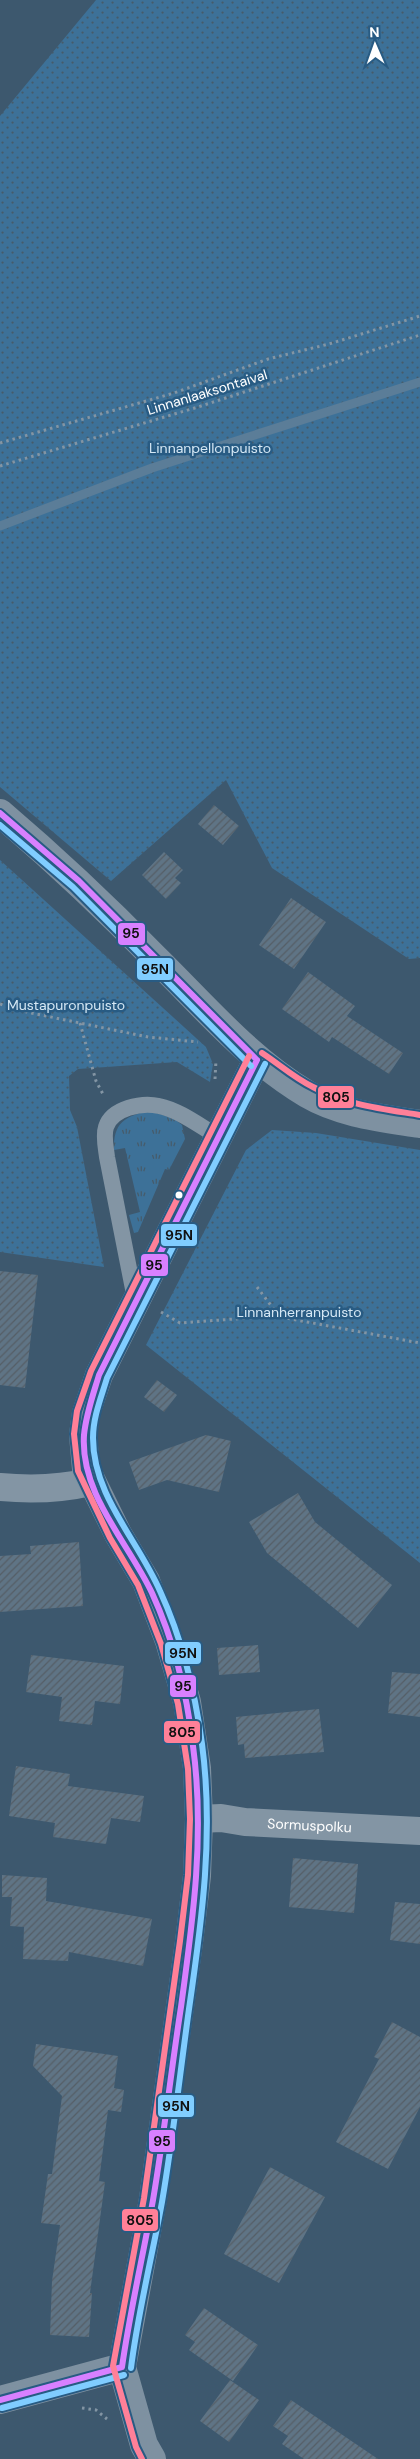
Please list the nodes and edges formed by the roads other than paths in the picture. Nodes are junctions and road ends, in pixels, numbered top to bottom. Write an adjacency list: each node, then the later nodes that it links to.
1 (0, 813): 2 (street)
2 (257, 1060): 3 (street); 4 (street)
3 (420, 1124)
4 (217, 1136): 5 (street); 5 (lane)
5 (147, 1306): 6 (street)
6 (90, 1482): 7 (street); 8 (street)
7 (0, 1487)
8 (199, 1819): 9 (street, Sormuspolku); 10 (street)
9 (420, 1831)
10 (122, 2367): 11 (street); 12 (street)
11 (0, 2400)
12 (152, 2459)

